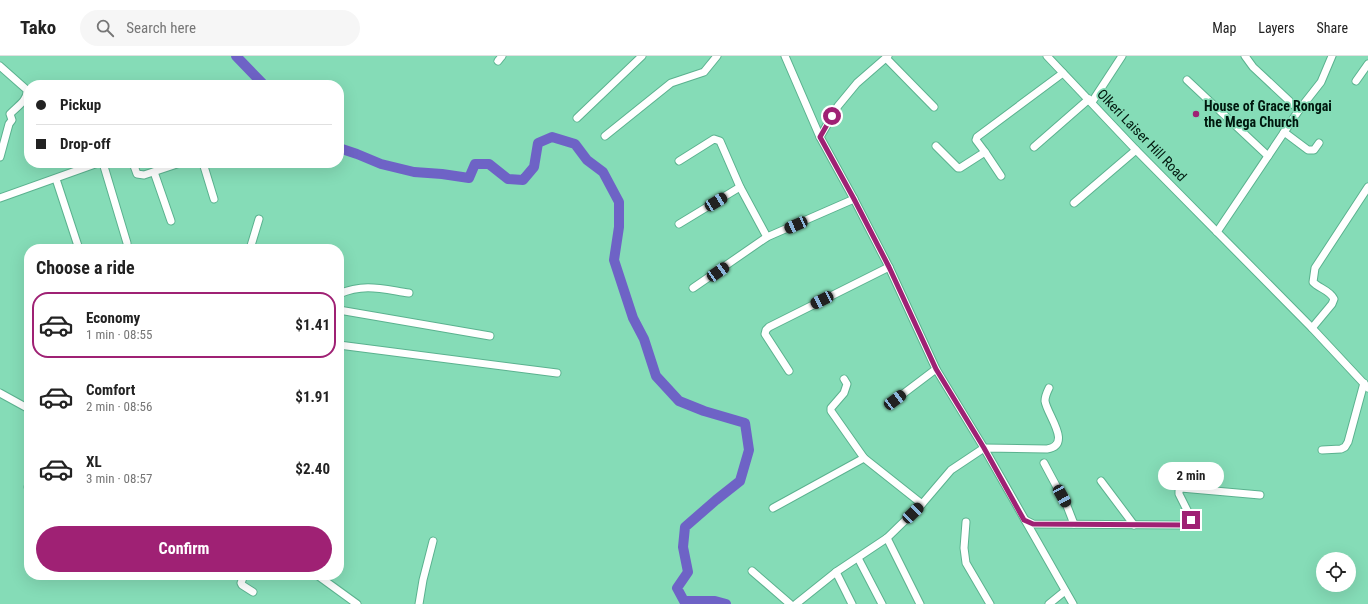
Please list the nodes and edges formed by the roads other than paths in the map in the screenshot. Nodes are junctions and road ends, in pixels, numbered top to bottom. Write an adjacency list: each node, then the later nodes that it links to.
1 (642, 56): 19 (street)
2 (717, 56): 22 (street)
3 (785, 56): 23 (street)
4 (1047, 56): 11 (street, Olkeri Laiser Hill Road)
5 (1122, 56): 16 (street)
6 (1245, 56): 18 (street)
7 (1332, 56): 18 (street)
8 (887, 57): 17 (street); 23 (street)
9 (1368, 64): 13 (street)
10 (0, 66): 14 (street)
11 (1063, 73): 16 (street, Olkeri Laiser Hill Road); 28 (street)
12 (1186, 80): 29 (street)
13 (1356, 80)
14 (24, 87)
15 (24, 100): 20 (street)
16 (1091, 101): 26 (street); 27 (street, Olkeri Laiser Hill Road)
17 (934, 107)
18 (1299, 110): 21 (street)
19 (577, 118)
20 (3, 131): 30 (street)
21 (1284, 132): 24 (street); 29 (street)
22 (605, 136)
23 (820, 137): 44 (street)
24 (1319, 143)
25 (936, 146): 28 (street)
26 (1034, 147)
27 (1136, 150): 45 (street); 49 (street, Olkeri Laiser Hill Road)
28 (986, 152): 38 (street)
29 (1268, 156): 49 (street)
30 (0, 157)
31 (679, 161): 40 (street)
32 (85, 168): 39 (street)
33 (104, 168): 51 (street)
34 (135, 168): 37 (street)
35 (166, 168): 37 (street)
36 (205, 168): 43 (street)
37 (154, 172): 47 (street)
38 (1001, 176)
39 (56, 179): 42 (street); 52 (street)
40 (740, 187): 48 (street); 50 (street)
41 (1368, 187): 59 (street)
42 (0, 198)
43 (214, 199)
44 (854, 199): 50 (street); 54 (street)
45 (1074, 203)
46 (259, 218): 53 (street)
47 (171, 221)
48 (679, 224)
49 (1217, 232): 59 (street, Olkeri Laiser Hill Road)
50 (767, 237): 55 (street)
51 (127, 242)
52 (77, 244)
53 (251, 244)
54 (889, 267): 62 (street); 63 (street)
55 (693, 288)
56 (344, 292): 57 (street)
57 (409, 293)
58 (344, 311): 60 (street)
59 (1312, 328): 66 (street, Olkeri Laiser Hill Road)
60 (490, 336)
61 (344, 346): 64 (street)
62 (936, 369): 69 (street); 71 (street)
63 (789, 372)
64 (557, 373)
65 (844, 379): 73 (street)
66 (1366, 385): 72 (street)
67 (1049, 388): 71 (street)
68 (0, 393): 70 (street)
69 (895, 400)
70 (24, 406)
71 (984, 448): 77 (street); 79 (street)
72 (1322, 450)
73 (864, 458): 77 (street); 78 (street)
74 (1044, 463): 81 (street)
75 (1101, 481): 82 (street)
76 (1260, 495): 82 (street)
77 (922, 504): 83 (street)
78 (773, 508)
79 (1024, 520): 81 (street); 90 (street)
80 (966, 522): 99 (street)
81 (1074, 524): 82 (street)
82 (1134, 525)
83 (887, 538): 85 (street); 98 (street)
84 (433, 541): 93 (street)
85 (858, 558): 87 (street); 97 (street)
86 (752, 571): 94 (street)
87 (836, 572): 95 (street); 96 (street)
88 (242, 580): 91 (street)
89 (323, 580): 92 (street)
90 (1065, 591): 100 (street); 101 (street)
91 (253, 592)
92 (357, 604)
93 (419, 604)
94 (790, 604)
95 (796, 604)
96 (852, 604)
97 (882, 604)
98 (920, 604)
99 (990, 604)
100 (1049, 604)
101 (1073, 604)

